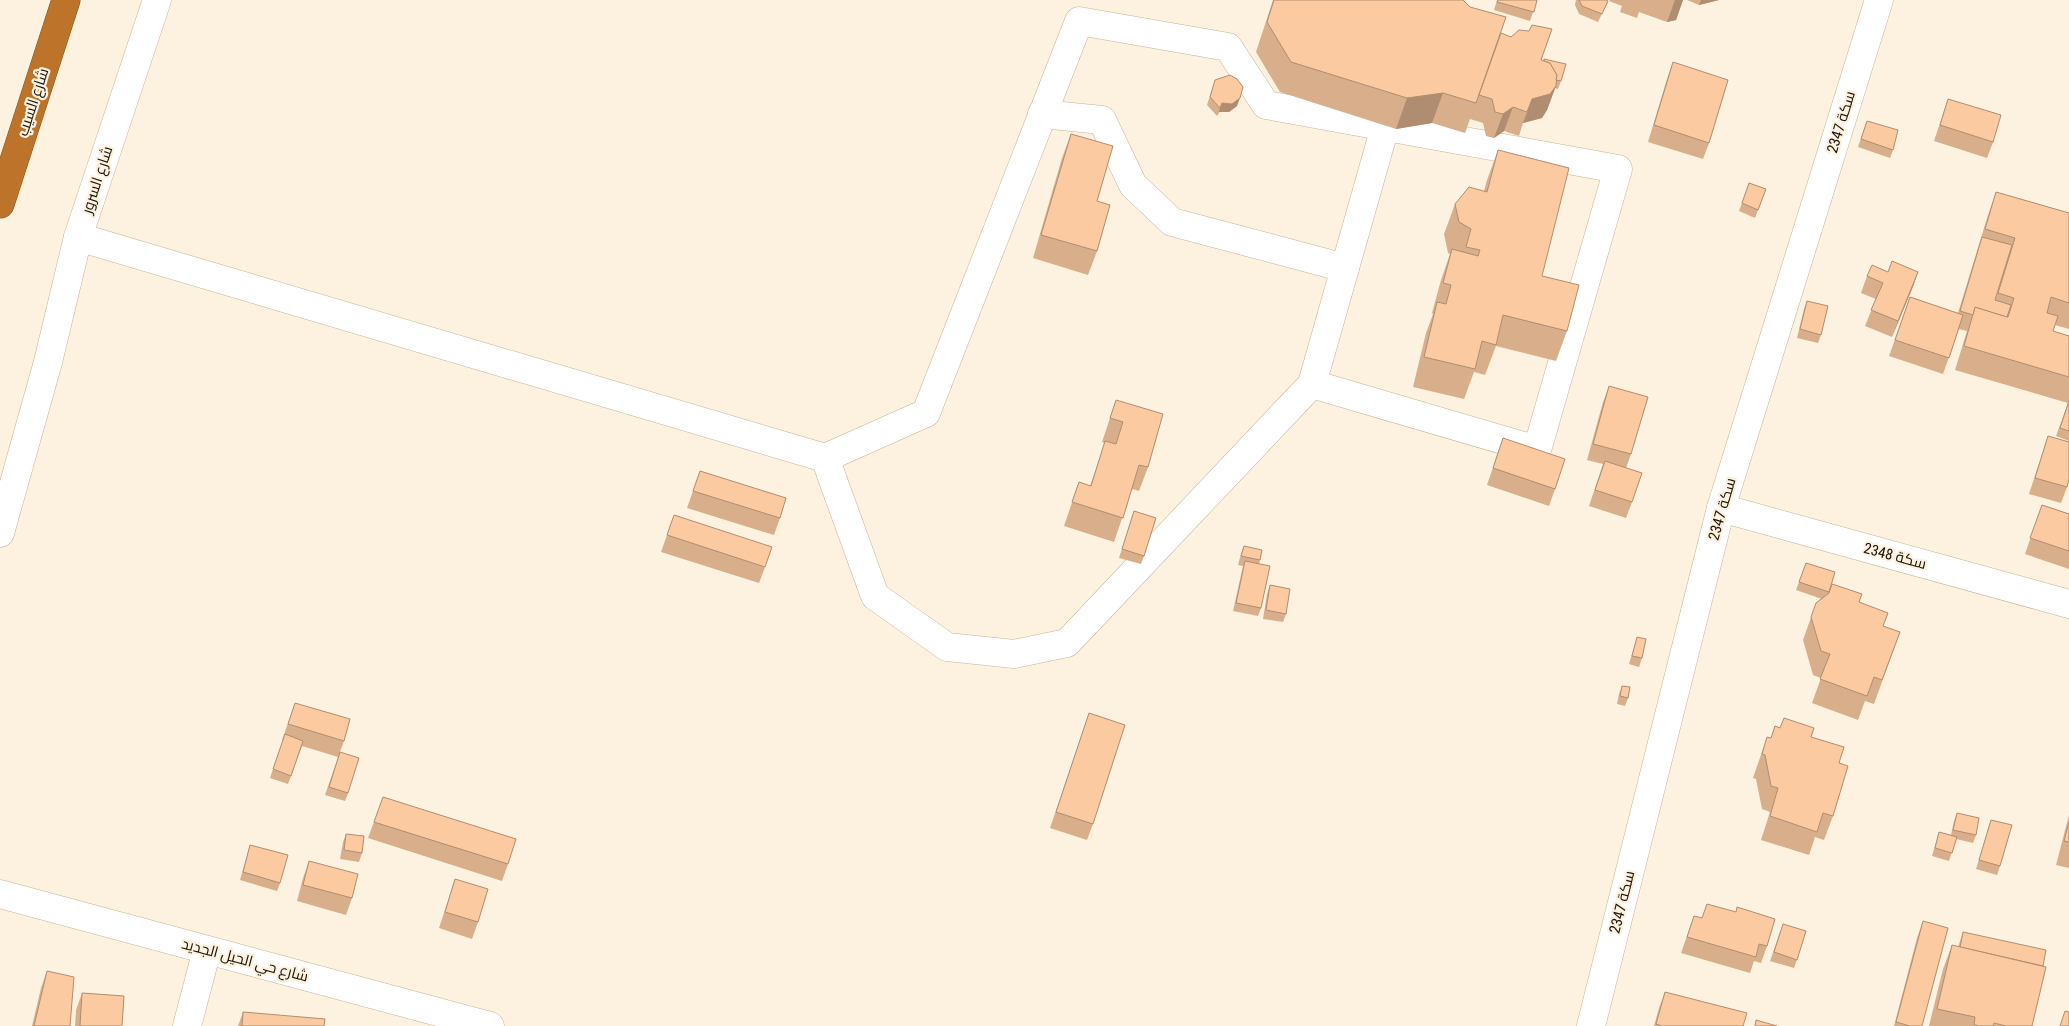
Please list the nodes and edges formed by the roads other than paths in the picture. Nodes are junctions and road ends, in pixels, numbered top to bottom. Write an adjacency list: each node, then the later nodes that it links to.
1 (66, 0): 6 (highway, شارع السيب)
2 (157, 0): 7 (street, شارع السرور)
3 (1879, 0): 13 (street, سكة 2347)
4 (1042, 114): 5 (street); 8 (street); 11 (street)
5 (1386, 127): 8 (street); 10 (street)
6 (0, 204)
7 (78, 237): 9 (street, شارع السرور); 11 (street)
8 (1346, 268): 10 (street)
9 (48, 362): 12 (street, شارع السرور); 14 (street, شارع السرور)
10 (1312, 384): 11 (street)
11 (825, 458)
12 (0, 492)
13 (1721, 508): 15 (street, سكة 2348); 20 (street, سكة 2347)
14 (0, 533)
15 (2069, 604)
16 (0, 894): 17 (street, شارع حي الحيل الجديد)
17 (207, 950): 18 (street); 19 (street, شارع حي الحيل الجديد)
18 (188, 1026)
19 (490, 1026)
20 (1591, 1026)

